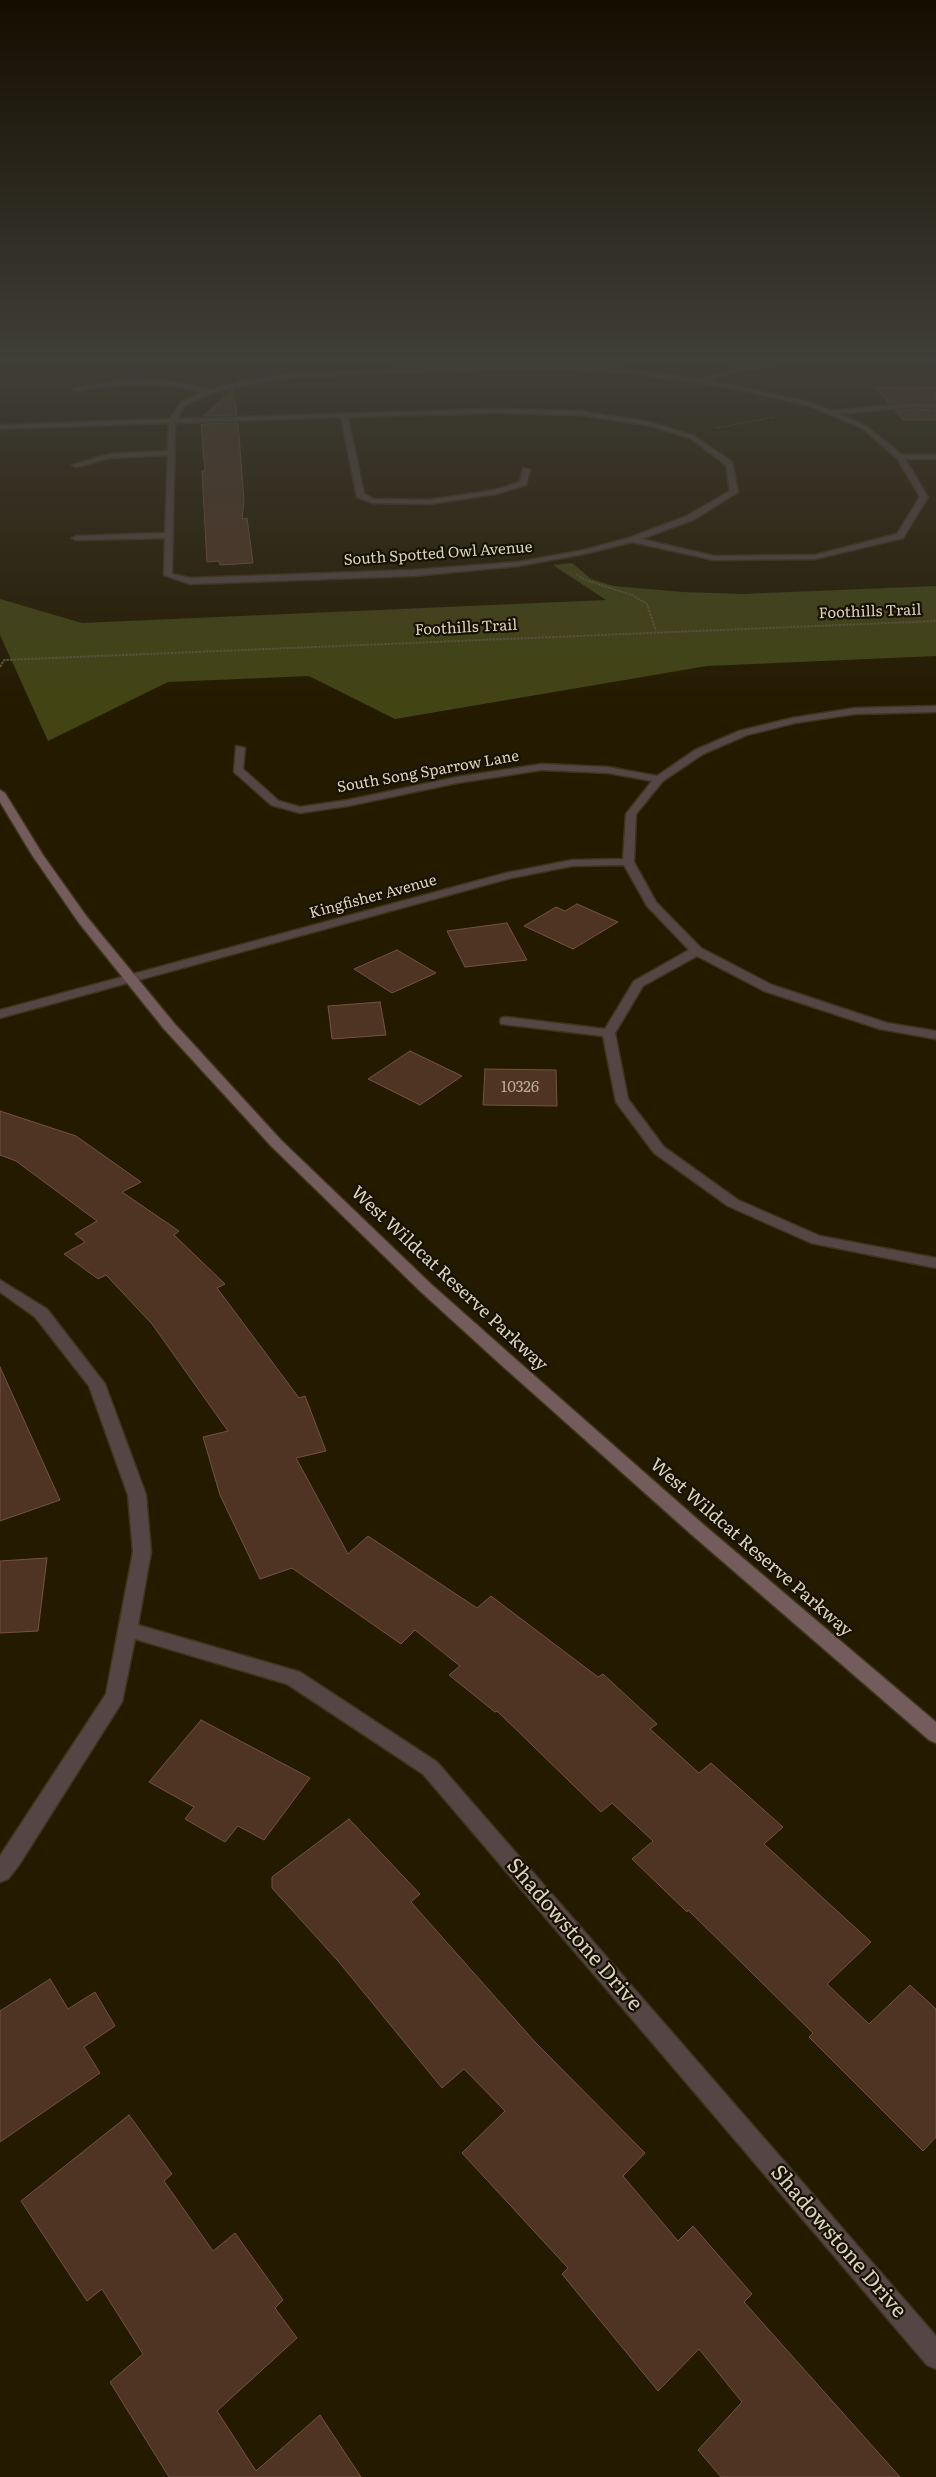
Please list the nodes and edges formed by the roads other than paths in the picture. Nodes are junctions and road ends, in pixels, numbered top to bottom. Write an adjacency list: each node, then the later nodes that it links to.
1 (171, 473): 6 (street, South Spotted Owl Avenue)
2 (356, 473): 3 (street)
3 (525, 473)
4 (731, 473): 8 (street, South Spotted Owl Avenue)
5 (909, 473): 8 (street)
6 (169, 535): 7 (street); 8 (street, South Spotted Owl Avenue)
7 (76, 538)
8 (632, 540)
9 (936, 708): 11 (street)
10 (240, 748): 11 (street, South Song Sparrow Lane)
11 (659, 779): 13 (street)
12 (0, 793): 15 (main road, West Wildcat Reserve Parkway)
13 (628, 862): 14 (street); 15 (street, Kingfisher Avenue)
14 (697, 951): 18 (street); 19 (street)
15 (129, 978): 16 (street, Kingfisher Avenue); 23 (main road, West Wildcat Reserve Parkway)
16 (0, 1014)
17 (506, 1021): 18 (street)
18 (609, 1033): 20 (street)
19 (936, 1035)
20 (936, 1263)
21 (0, 1285): 22 (street)
22 (129, 1630): 24 (street); 25 (street, Shadowstone Drive)
23 (936, 1734)
24 (0, 1872)
25 (936, 2356)

